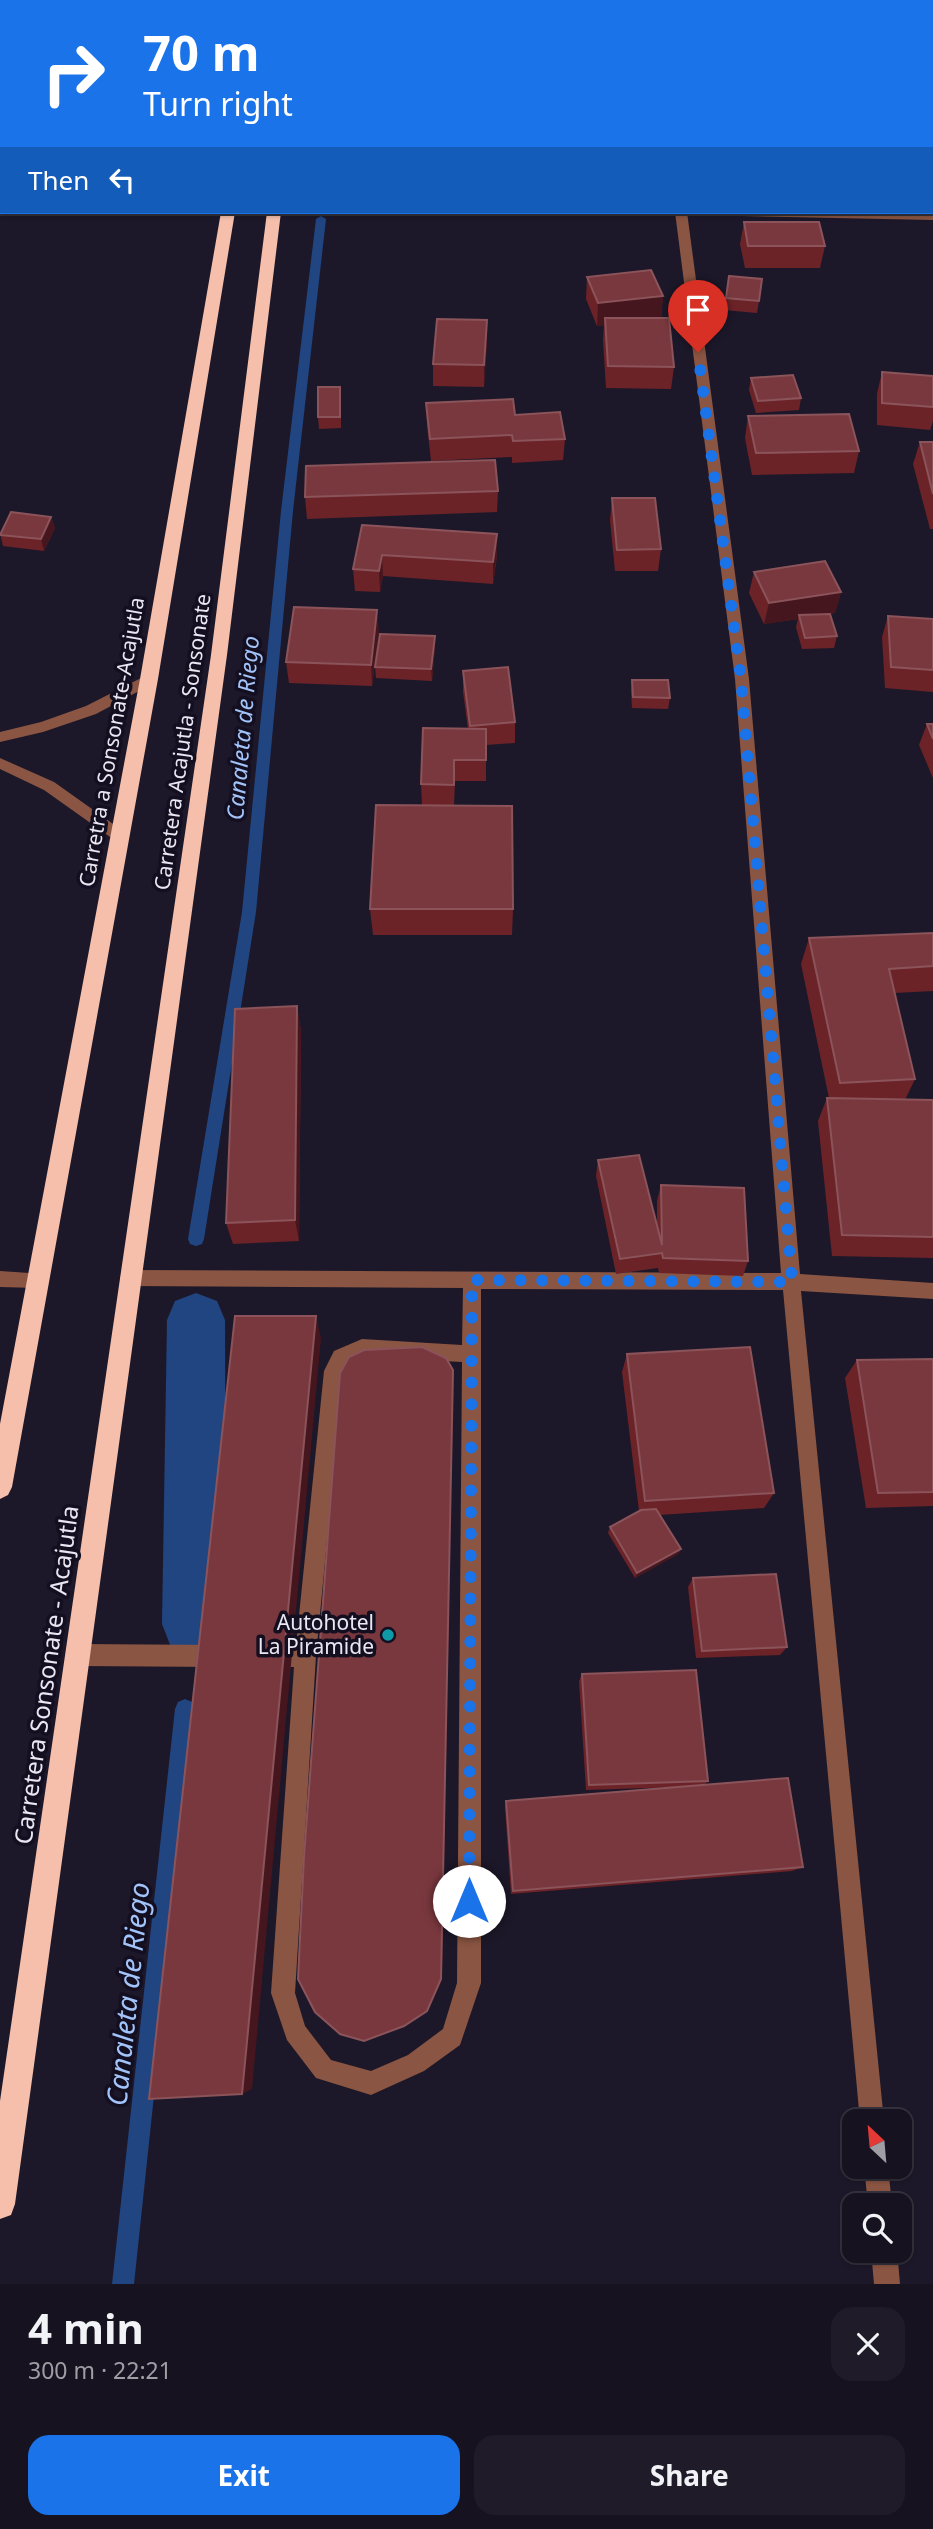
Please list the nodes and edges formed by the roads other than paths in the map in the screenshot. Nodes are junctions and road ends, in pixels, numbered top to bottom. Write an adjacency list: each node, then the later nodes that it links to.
1 (228, 214): 6 (highway, Carretra a Sonsonate-Acajutla)
2 (274, 214): 10 (highway, Carretera Acajutla - Sonsonate)
3 (681, 214): 14 (street)
4 (815, 214): 5 (street)
5 (933, 216)
6 (149, 679): 7 (street); 9 (highway, Carretra a Sonsonate-Acajutla)
7 (0, 737)
8 (0, 763): 9 (street)
9 (118, 835): 12 (highway, Carretra a Sonsonate-Acajutla)
10 (129, 1278): 13 (street); 18 (highway, Carretera Sonsonate - Acajutla)
11 (0, 1279): 12 (street)
12 (37, 1280): 17 (highway)
13 (472, 1280): 14 (street); 16 (street)
14 (792, 1282): 15 (street); 20 (street)
15 (933, 1291)
16 (472, 1354): 19 (street); 19 (street)
17 (0, 1487)
18 (78, 1655): 19 (street); 21 (highway, Carretera Sonsonate - Acajutla)
19 (305, 1656)
20 (871, 2109)
21 (0, 2204)
22 (885, 2263): 23 (street)
23 (887, 2284)

